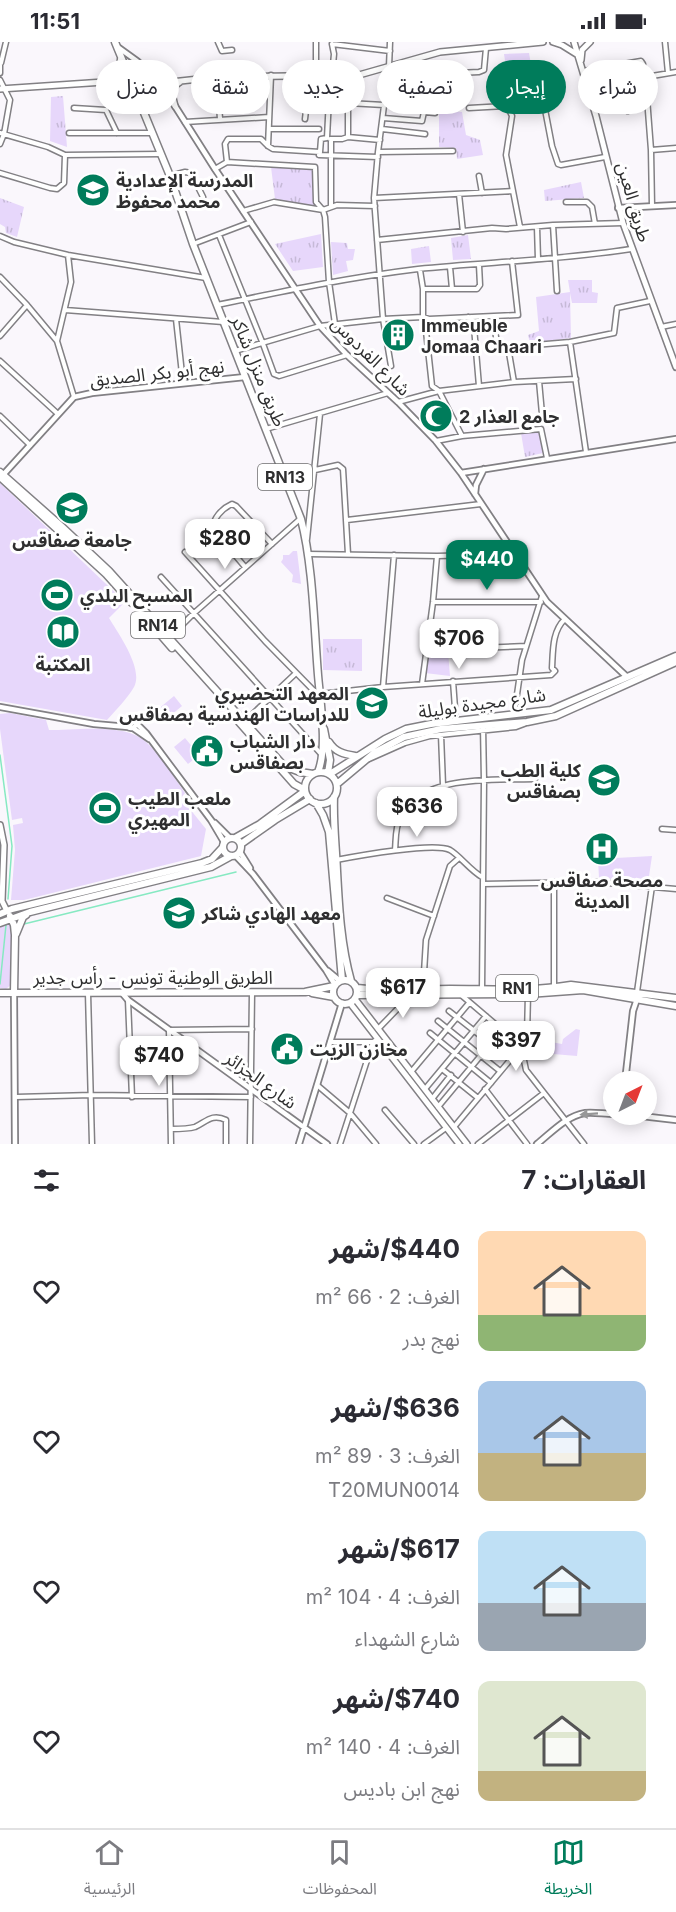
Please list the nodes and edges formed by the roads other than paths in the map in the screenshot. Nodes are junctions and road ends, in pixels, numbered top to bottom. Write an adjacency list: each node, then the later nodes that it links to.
1 (6, 42): 25 (street)
2 (218, 42): 14 (street)
3 (316, 42): 21 (street)
4 (390, 42): 15 (street)
5 (543, 42): 12 (main road)
6 (553, 42): 17 (main road)
7 (574, 42): 17 (main road, طريق العين)
8 (590, 42): 17 (main road)
9 (665, 42): 29 (street)
10 (332, 43): 15 (street); 22 (street)
11 (116, 44): 16 (main road, طريق منزل شاكر / RN13); 20 (street, شارع الفردوس)
12 (499, 44): 13 (main road)
13 (486, 48): 24 (main road); 26 (street)
14 (232, 50)
15 (390, 51): 23 (street)
16 (121, 55): 18 (main road); 19 (main road, طريق منزل شاكر / RN13)
17 (579, 59)
18 (121, 60)
19 (123, 60)
20 (136, 60)
21 (314, 60)
22 (333, 60)
23 (389, 60)
24 (413, 60)
25 (1, 63): 28 (street)
26 (474, 72)
27 (676, 72): 29 (street)
28 (0, 73)
29 (668, 73): 68 (street)
30 (271, 75): 31 (main road); 49 (street)
31 (282, 75)
32 (0, 80): 36 (street)
33 (191, 80): 34 (main road)
34 (181, 81)
35 (96, 83): 36 (main road)
36 (3, 89): 60 (street)
37 (74, 108): 58 (street)
38 (474, 108): 82 (street)
39 (179, 113): 53 (street, شارع الفردوس)
40 (145, 114): 59 (main road, طريق منزل شاكر / RN13)
41 (220, 114): 51 (street)
42 (306, 114): 52 (street)
43 (329, 114): 63 (street)
44 (347, 114): 62 (street)
45 (383, 114): 50 (street)
46 (424, 114): 50 (street)
47 (546, 114): 76 (street)
48 (594, 114): 76 (main road, طريق العين)
49 (269, 117): 51 (street); 54 (street)
50 (383, 118): 56 (street)
51 (220, 119): 53 (street)
52 (305, 119)
53 (184, 122): 78 (street, شارع الفردوس)
54 (269, 129): 55 (street); 66 (street)
55 (319, 129)
56 (382, 129): 61 (street); 64 (street)
57 (69, 133): 58 (street)
58 (117, 133): 59 (street)
59 (152, 133): 72 (main road, طريق منزل شاكر / RN13)
60 (2, 134): 65 (street); 73 (street)
61 (425, 134)
62 (348, 136): 63 (street); 64 (street)
63 (329, 138): 70 (street); 74 (street)
64 (380, 140): 71 (street)
65 (0, 144)
66 (268, 147): 70 (street); 77 (street)
67 (676, 148): 68 (street)
68 (651, 150): 90 (street)
69 (453, 151): 71 (street)
70 (320, 152): 74 (street)
71 (378, 152): 75 (street)
72 (161, 154): 73 (street); 80 (main road, طريق منزل شاكر / RN13)
73 (65, 155): 79 (street)
74 (331, 156): 75 (street); 91 (street)
75 (378, 157): 86 (street)
76 (605, 157): 92 (main road, طريق العين)
77 (226, 162): 78 (street); 93 (street)
78 (215, 169): 94 (street, شارع الفردوس)
79 (0, 172)
80 (170, 176): 85 (street); 105 (main road, طريق منزل شاكر / RN13)
81 (479, 176): 84 (street)
82 (513, 191): 84 (street); 100 (street)
83 (459, 194): 84 (street); 86 (street); 101 (street)
84 (482, 194)
85 (203, 196)
86 (375, 198): 89 (street)
87 (566, 202): 97 (street)
88 (676, 205): 90 (street)
89 (375, 206): 91 (street); 104 (street)
90 (652, 206): 92 (street)
91 (331, 207): 93 (street)
92 (618, 208): 96 (main road, طريق العين)
93 (323, 210): 94 (street); 117 (street)
94 (243, 211): 95 (street, شارع الفردوس)
95 (250, 222): 102 (street); 120 (street, شارع الفردوس)
96 (623, 223): 97 (street); 106 (main road, طريق العين)
97 (595, 224): 98 (street)
98 (553, 225): 99 (street); 108 (street)
99 (537, 226): 100 (street); 109 (street)
100 (520, 227): 101 (street)
101 (463, 231): 104 (street)
102 (219, 235): 105 (street); 122 (street)
103 (0, 236): 107 (street)
104 (377, 240): 114 (street)
105 (193, 244): 116 (main road, طريق منزل شاكر / RN13)
106 (631, 249): 108 (street); 123 (main road, طريق العين)
107 (68, 255): 116 (street); 126 (street)
108 (555, 257): 109 (street); 121 (street)
109 (538, 259): 110 (street)
110 (512, 261): 111 (street); 128 (street)
111 (479, 265): 112 (street); 119 (street)
112 (450, 267): 113 (street); 119 (street)
113 (420, 269): 114 (street); 118 (street)
114 (379, 275): 117 (street); 130 (street)
115 (0, 277): 124 (street)
116 (206, 278): 125 (main road, طريق منزل شاكر / RN13)
117 (329, 282): 120 (street); 132 (street)
118 (423, 289): 119 (street); 127 (street)
119 (452, 289)
120 (296, 290): 122 (street); 134 (street, شارع الفردوس)
121 (557, 291)
122 (244, 299): 125 (street); 140 (street)
123 (650, 301): 136 (main road, طريق العين); 139 (street)
124 (27, 305): 137 (street); 138 (street)
125 (216, 305): 131 (main road, طريق منزل شاكر / RN13)
126 (65, 310): 129 (street); 138 (street)
127 (423, 317): 128 (street); 130 (street); 153 (street)
128 (468, 317): 135 (street)
129 (176, 319): 131 (street); 151 (street)
130 (383, 319): 132 (street); 145 (street)
131 (223, 322): 142 (main road, طريق منزل شاكر / RN13)
132 (335, 324): 134 (street)
133 (676, 324): 136 (street)
134 (320, 326): 140 (street); 143 (street, شارع الفردوس)
135 (474, 327): 141 (street); 152 (street)
136 (661, 327): 146 (main road, طريق العين)
137 (0, 336)
138 (57, 341): 155 (street)
139 (570, 342): 141 (street); 148 (street)
140 (263, 344): 142 (street); 143 (street)
141 (508, 347): 150 (street)
142 (234, 351): 147 (main road, طريق منزل شاكر / RN13)
143 (347, 355): 154 (street, شارع الفردوس)
144 (0, 361): 157 (street)
145 (391, 366)
146 (676, 367)
147 (245, 377): 151 (street, نهج أبو بكر الصديق); 161 (main road, طريق منزل شاكر / RN13)
148 (576, 379): 149 (street); 166 (street)
149 (539, 381): 150 (street); 159 (street)
150 (514, 382): 152 (street)
151 (183, 383): 155 (street, نهج أبو بكر الصديق)
152 (479, 386): 153 (street)
153 (439, 391): 156 (street); 162 (street)
154 (388, 393): 156 (street, شارع الفردوس); 158 (street)
155 (74, 397): 157 (street, نهج أبو بكر الصديق)
156 (398, 402): 164 (street, شارع الفردوس)
157 (58, 414): 165 (street, نهج أبو بكر الصديق)
158 (320, 414): 161 (street); 168 (street)
159 (542, 414)
160 (0, 416): 165 (street)
161 (266, 429): 174 (main road, طريق منزل شاكر / RN13)
162 (462, 436): 164 (street); 167 (street)
163 (676, 439): 166 (street)
164 (436, 441): 170 (street, شارع الفردوس)
165 (30, 445): 171 (street, نهج أبو بكر الصديق)
166 (586, 452): 167 (street)
167 (547, 458): 169 (street)
168 (315, 470): 175 (street); 177 (street)
169 (484, 470): 170 (street); 172 (street)
170 (461, 472): 172 (street, شارع الفردوس)
171 (1, 475): 191 (main road, RN14)
172 (475, 494): 173 (street, شارع الفردوس)
173 (481, 504): 175 (street); 181 (street, شارع الفردوس)
174 (301, 519): 176 (street); 177 (main road, طريق منزل شاكر / RN13)
175 (347, 520): 180 (street)
176 (272, 544): 184 (street); 184 (street)
177 (306, 546): 179 (main road, طريق منزل شاكر / RN13)
178 (185, 552): 186 (street)
179 (307, 554): 180 (street); 202 (main road, طريق منزل شاكر / RN13)
180 (348, 554): 182 (street)
181 (514, 554): 183 (street); 187 (street, شارع الفردوس)
182 (394, 555): 183 (street); 201 (street)
183 (437, 556): 188 (street)
184 (245, 567): 186 (street)
185 (161, 577): 189 (street)
186 (219, 590): 189 (street); 196 (street)
187 (542, 599): 188 (street); 190 (street, شارع الفردوس); 192 (street)
188 (433, 602): 193 (street)
189 (193, 614): 191 (street); 203 (street)
190 (565, 620): 197 (street, شارع الفردوس); 198 (street)
191 (167, 639): 209 (main road, RN14)
192 (526, 646): 193 (street); 198 (street)
193 (426, 650): 200 (street)
194 (676, 656): 197 (main road, شارع مجيدة بوليلة)
195 (676, 662): 212 (main road, شارع مجيدة بوليلة)
196 (295, 674): 202 (street); 203 (street)
197 (624, 675): 205 (main road, شارع مجيدة بوليلة)
198 (520, 678): 199 (street); 205 (street)
199 (453, 681): 200 (street); 207 (street)
200 (422, 684): 201 (street)
201 (383, 687): 202 (street)
202 (320, 696): 208 (main road, طريق منزل شاكر / RN13)
203 (270, 697): 209 (street); 215 (street)
204 (0, 707): 210 (street)
205 (514, 715): 207 (main road, شارع مجيدة بوليلة)
206 (128, 720): 210 (street); 211 (street); 211 (street)
207 (456, 722): 216 (main road, شارع مجيدة بوليلة)
208 (322, 723): 214 (main road, طريق منزل شاكر / RN13); 215 (main road, طريق منزل شاكر / RN13)
209 (242, 724): 217 (main road, RN14); 223 (main road, RN14)
210 (108, 726): 211 (street)
211 (132, 726): 230 (street)
212 (483, 729): 213 (main road, شارع مجيدة بوليلة); 220 (street)
213 (441, 732): 221 (main road, شارع مجيدة بوليلة); 222 (street)
214 (326, 736): 216 (main road); 218 (main road, طريق منزل شاكر / RN13)
215 (322, 754): 217 (main road, طريق منزل شاكر / RN13)
216 (356, 757): 218 (main road, شارع مجيدة بوليلة)
217 (316, 773): 218 (main road); 223 (main road)
218 (329, 773): 221 (main road)
219 (535, 779): 220 (street)
220 (484, 781): 222 (street); 237 (street)
221 (337, 784): 224 (main road)
222 (443, 785): 233 (street)
223 (305, 791): 225 (main road); 230 (main road)
224 (334, 797): 226 (main road); 236 (main road)
225 (310, 799): 226 (main road); 231 (main road)
226 (316, 803): 250 (main road)
227 (0, 825): 232 (main road)
228 (662, 829): 229 (street)
229 (676, 830)
230 (228, 842): 231 (main road); 234 (main road); 244 (main road)
231 (241, 844): 234 (main road)
232 (2, 845): 244 (main road)
233 (395, 850): 235 (street); 236 (street)
234 (236, 855): 243 (main road); 250 (street)
235 (459, 858): 237 (street); 245 (street)
236 (336, 860): 249 (main road)
237 (483, 878): 239 (street)
238 (554, 882): 239 (street); 240 (street); 251 (street)
239 (483, 884): 253 (street)
240 (652, 886): 241 (street); 264 (street)
241 (676, 889)
242 (387, 898): 245 (street)
243 (30, 912): 246 (main road); 248 (main road)
244 (2, 913): 246 (main road)
245 (434, 916): 252 (street)
246 (11, 919): 247 (main road); 248 (main road)
247 (0, 923)
248 (15, 935): 257 (main road)
249 (351, 981): 250 (main road, الطريق الوطنية تونس - رأس جدير); 263 (main road)
250 (338, 983): 255 (main road, الطريق الوطنية تونس - رأس جدير); 265 (main road)
251 (554, 988): 253 (main road, RN1); 264 (main road, RN1)
252 (423, 989): 253 (main road, RN1); 263 (main road, RN1)
253 (482, 989)
254 (88, 992): 257 (main road, الطريق الوطنية تونس - رأس جدير); 258 (main road, الطريق الوطنية تونس - رأس جدير); 304 (street)
255 (305, 992): 259 (main road, الطريق الوطنية تونس - رأس جدير); 265 (main road, الطريق الوطنية تونس - رأس جدير)
256 (0, 993): 257 (main road, الطريق الوطنية تونس - رأس جدير)
257 (14, 993): 306 (street)
258 (122, 993): 259 (main road, الطريق الوطنية تونس - رأس جدير); 267 (street, شارع الجزائر)
259 (252, 993): 275 (street)
260 (460, 993): 261 (main road, RN1); 262 (main road, RN1); 269 (street)
261 (413, 994): 263 (main road, RN1); 276 (street)
262 (528, 994): 264 (main road, RN1); 287 (street)
263 (355, 996): 268 (main road, RN1); 276 (main road); 283 (main road)
264 (637, 996): 266 (main road, RN1); 270 (main road, RN1); 294 (street)
265 (334, 997): 268 (main road)
266 (676, 998)
267 (128, 1000): 278 (street, شارع الجزائر); 307 (street)
268 (342, 1003): 284 (street)
269 (469, 1003): 272 (street); 273 (street)
270 (676, 1006)
271 (449, 1011): 273 (street)
272 (486, 1016): 279 (street); 280 (street)
273 (457, 1017): 277 (street); 279 (street)
274 (438, 1021): 277 (street)
275 (252, 1029): 278 (street); 300 (street)
276 (378, 1029): 295 (main road)
277 (447, 1029): 282 (street); 285 (street)
278 (169, 1030): 300 (street, شارع الجزائر); 305 (street)
279 (474, 1030): 285 (street); 286 (street)
280 (502, 1030): 286 (street); 287 (street)
281 (430, 1033): 282 (street)
282 (438, 1040): 288 (street); 295 (street)
283 (375, 1041): 284 (street); 313 (street); 321 (main road)
284 (329, 1042): 299 (street)
285 (464, 1042): 288 (street); 289 (street)
286 (491, 1044): 289 (street); 290 (street)
287 (521, 1046): 290 (street); 303 (street)
288 (455, 1053): 291 (street); 292 (street)
289 (482, 1056): 291 (street); 293 (street)
290 (510, 1059): 293 (street)
291 (472, 1067): 297 (street); 298 (street)
292 (442, 1069): 296 (street); 302 (street)
293 (500, 1071): 298 (street)
294 (626, 1071)
295 (411, 1073): 302 (main road)
296 (451, 1075): 297 (street); 310 (street)
297 (459, 1082): 309 (street); 311 (street)
298 (490, 1083): 301 (street)
299 (317, 1085): 313 (street); 320 (street)
300 (251, 1089): 308 (street); 320 (street, شارع الجزائر)
301 (486, 1089): 309 (street); 316 (street)
302 (424, 1090): 310 (main road)
303 (544, 1093): 316 (street); 318 (street)
304 (92, 1095): 306 (street); 307 (street); 324 (street)
305 (170, 1096): 307 (street); 308 (street); 322 (street)
306 (16, 1097): 323 (street)
307 (132, 1097)
308 (251, 1097): 327 (street)
309 (478, 1098): 319 (street)
310 (432, 1099): 311 (main road)
311 (438, 1107): 319 (main road)
312 (385, 1110): 332 (street)
313 (350, 1113): 330 (street); 331 (street)
314 (603, 1114): 318 (street, one-way to 318)
315 (657, 1118): 317 (street)
316 (509, 1119): 336 (street); 337 (street)
317 (676, 1120)
318 (566, 1121): 338 (street); 339 (street)
319 (454, 1127): 335 (main road)
320 (304, 1128): 328 (street); 329 (street, شارع الجزائر)
321 (446, 1128): 333 (street); 334 (main road)
322 (171, 1129): 325 (street); 326 (street)
323 (15, 1144)
324 (92, 1144)
325 (171, 1144)
326 (226, 1144)
327 (250, 1144)
328 (299, 1144)
329 (327, 1144)
330 (340, 1144)
331 (376, 1144)
332 (414, 1144)
333 (424, 1144)
334 (459, 1144)
335 (467, 1144)
336 (478, 1144)
337 (527, 1144)
338 (537, 1144)
339 (584, 1144)

